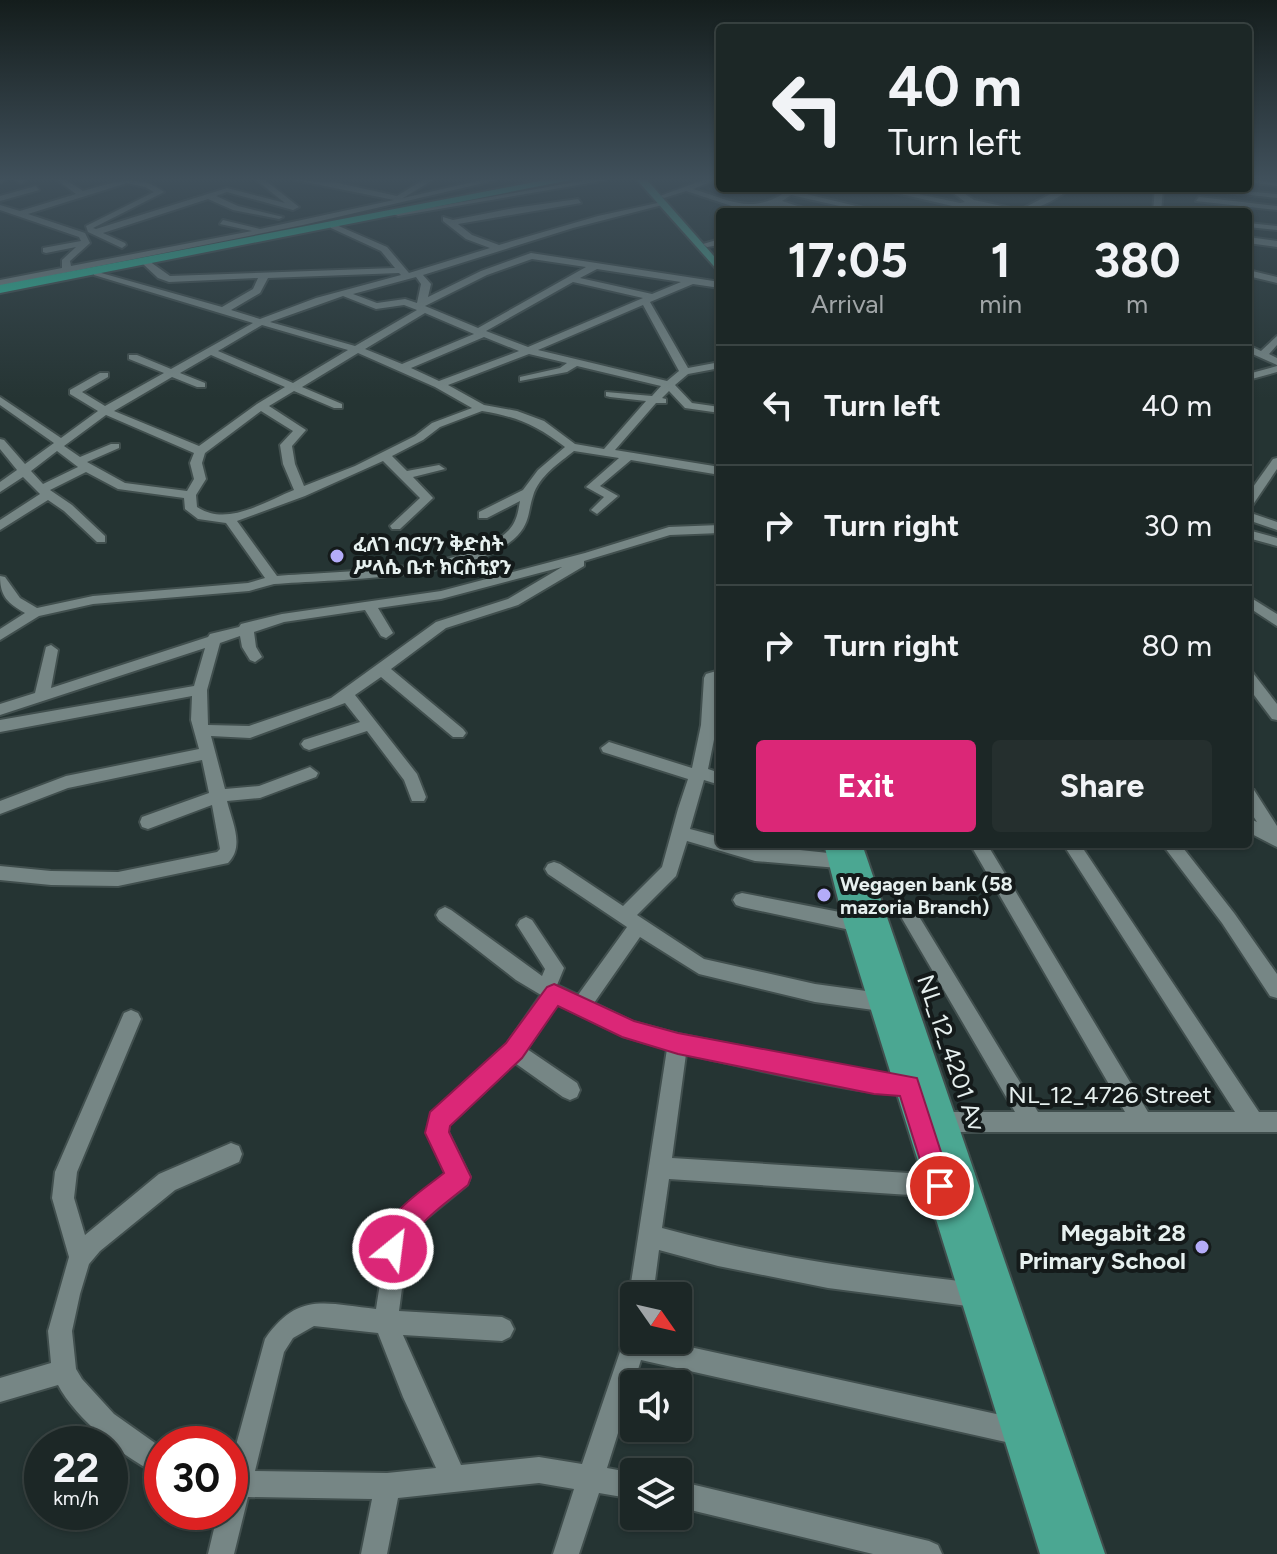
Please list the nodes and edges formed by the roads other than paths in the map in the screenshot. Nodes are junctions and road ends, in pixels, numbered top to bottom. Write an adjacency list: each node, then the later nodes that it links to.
1 (50, 253): 12 (street)
2 (78, 253): 12 (street)
3 (136, 253): 12 (street)
4 (177, 253): 23 (highway)
5 (191, 253): 23 (highway)
6 (199, 253): 11 (street)
7 (388, 253): 15 (street)
8 (481, 253): 15 (street)
9 (519, 253): 10 (street)
10 (531, 256): 13 (street); 27 (street)
11 (146, 263): 14 (street); 18 (street)
12 (66, 265): 23 (street)
13 (595, 266): 19 (street); 21 (street)
14 (97, 273): 23 (street); 24 (street)
15 (409, 273): 16 (street); 25 (street); 27 (street)
16 (265, 274): 18 (street); 28 (street)
17 (1252, 274): 20 (street)
18 (169, 279): 24 (street)
19 (572, 279): 26 (street); 30 (street)
20 (1277, 280)
21 (691, 281): 22 (street); 26 (street)
22 (716, 284)
23 (0, 288)
24 (147, 289): 28 (street)
25 (344, 293): 27 (street); 29 (street)
26 (650, 300): 34 (street); 41 (street)
27 (421, 307): 30 (street); 32 (street)
28 (222, 311): 29 (street)
29 (261, 322): 32 (street); 33 (street)
30 (480, 333): 34 (street); 39 (street)
31 (1271, 348): 36 (street)
32 (356, 350): 39 (street); 49 (street)
33 (210, 351): 42 (street); 49 (street)
34 (528, 351): 37 (street); 47 (street)
35 (133, 357): 42 (street)
36 (1277, 362)
37 (573, 364): 45 (street); 48 (street)
38 (716, 366): 41 (street)
39 (405, 367): 47 (street)
40 (1277, 369): 44 (street)
41 (685, 372): 48 (street)
42 (171, 373): 46 (street); 58 (street)
43 (104, 375): 58 (street)
44 (1252, 376)
45 (524, 379)
46 (201, 385)
47 (439, 385): 56 (street)
48 (669, 385): 51 (street); 55 (street)
49 (293, 386): 53 (street); 54 (street)
50 (610, 394): 51 (street)
51 (654, 399): 55 (street); 64 (street)
52 (0, 400): 60 (street)
53 (261, 406): 63 (street); 77 (street)
54 (338, 406)
55 (689, 406): 57 (street)
56 (481, 408): 62 (street); 65 (street)
57 (716, 409)
58 (105, 411): 60 (street); 63 (street)
59 (0, 442): 67 (street)
60 (59, 444): 69 (street); 73 (street)
61 (115, 446): 69 (street)
62 (572, 447): 64 (street); 78 (street)
63 (200, 451): 79 (street)
64 (607, 452): 66 (street)
65 (384, 455): 74 (street); 77 (street)
66 (629, 456): 72 (street); 81 (street)
67 (16, 459): 70 (street); 73 (street)
68 (1277, 461): 80 (street)
69 (82, 465): 76 (street); 79 (street)
70 (0, 467)
71 (439, 469): 74 (street)
72 (716, 470)
73 (24, 471): 75 (street); 76 (street)
74 (406, 475): 87 (street)
75 (0, 488)
76 (44, 492): 86 (street); 92 (street)
77 (301, 493): 84 (street)
78 (527, 493): 82 (street); 96 (street)
79 (190, 495): 84 (street)
80 (1252, 497)
81 (597, 510)
82 (483, 515)
83 (1252, 517): 88 (street)
84 (230, 520): 96 (street)
85 (1252, 525): 90 (street)
86 (0, 526)
87 (396, 526)
88 (1277, 526)
89 (716, 529): 94 (street)
90 (1277, 533)
91 (1252, 535): 93 (street)
92 (101, 539)
93 (1277, 542)
94 (590, 556): 98 (street); 107 (street)
95 (0, 580): 99 (street)
96 (273, 580): 99 (street)
97 (1252, 603): 100 (street)
98 (369, 605): 101 (street); 102 (street)
99 (35, 613): 103 (street)
100 (1276, 619)
101 (246, 627): 104 (street); 106 (street)
102 (386, 633)
103 (0, 635)
104 (215, 637): 110 (street); 111 (street)
105 (51, 650): 111 (street)
106 (255, 657)
107 (381, 669): 112 (street); 118 (street)
108 (716, 675): 123 (street)
109 (1252, 682): 114 (street)
110 (200, 690): 116 (street); 117 (street)
111 (42, 694): 113 (street)
112 (347, 695): 115 (street); 117 (street)
113 (0, 710)
114 (1277, 715)
115 (369, 725): 119 (street); 126 (street)
116 (0, 726)
117 (201, 730): 121 (street)
118 (458, 733)
119 (309, 744)
120 (609, 748): 123 (street)
121 (208, 753): 125 (street); 128 (street)
122 (310, 773): 125 (street)
123 (698, 775): 124 (street); 131 (street)
124 (716, 778)
125 (218, 796): 129 (street); 140 (street)
126 (418, 797)
127 (1252, 801): 132 (street)
128 (0, 808)
129 (148, 822)
130 (1252, 827): 132 (street)
131 (681, 833): 133 (street); 144 (street)
132 (1275, 838)
133 (716, 843)
134 (734, 848): 138 (street)
135 (980, 848): 158 (street)
136 (1077, 848): 157 (street)
137 (1173, 848): 147 (street)
138 (841, 850): 145 (main road, NL_12_4201 Av); 160 (main road, NL_12_4201 Av)
139 (554, 869): 144 (street)
140 (0, 873)
141 (742, 900): 145 (street)
142 (906, 910): 156 (street)
143 (445, 915): 148 (street)
144 (630, 922): 149 (street); 150 (street)
145 (855, 923): 149 (main road, NL_12_4201 Av)
146 (526, 925): 148 (street)
147 (1277, 990)
148 (550, 991): 150 (street); 153 (street)
149 (881, 1002): 154 (main road, NL_12_4201 Av)
150 (581, 1006): 152 (street)
151 (131, 1019): 165 (street)
152 (678, 1043): 154 (street); 162 (street)
153 (514, 1051): 155 (street); 168 (street)
154 (909, 1086): 160 (main road, NL_12_4201 Av)
155 (570, 1090)
156 (1031, 1120): 158 (street, NL_12_4726 Street); 160 (street, NL_12_4726 Street)
157 (1253, 1121): 158 (street, NL_12_4726 Street); 159 (street, NL_12_4726 Street)
158 (1142, 1122)
159 (1277, 1122)
160 (931, 1123): 163 (main road, NL_12_4201 Av); 189 (main road, NL_12_4201 Av)
161 (231, 1154): 165 (street)
162 (659, 1168): 163 (street); 164 (street)
163 (940, 1186): 167 (main road, NL_12_4201 Av)
164 (649, 1236): 166 (street); 167 (street)
165 (80, 1257): 172 (street)
166 (643, 1282)
167 (975, 1295): 174 (main road, NL_12_4201 Av)
168 (386, 1322): 169 (street); 175 (street); 177 (street)
169 (502, 1329)
170 (632, 1354): 178 (street)
171 (679, 1354): 174 (street)
172 (64, 1371): 173 (street); 176 (street)
173 (0, 1390)
174 (1019, 1432): 188 (main road, NL_12_4201 Av)
175 (248, 1435)
176 (144, 1450)
177 (454, 1478): 178 (street); 181 (street)
178 (592, 1478): 179 (street); 186 (street)
179 (620, 1483)
180 (248, 1485): 181 (street)
181 (387, 1486): 185 (street)
182 (692, 1497): 187 (street)
183 (226, 1530): 184 (street)
184 (221, 1554)
185 (374, 1554)
186 (566, 1554)
187 (929, 1554)
188 (1057, 1554)
189 (1088, 1554)

